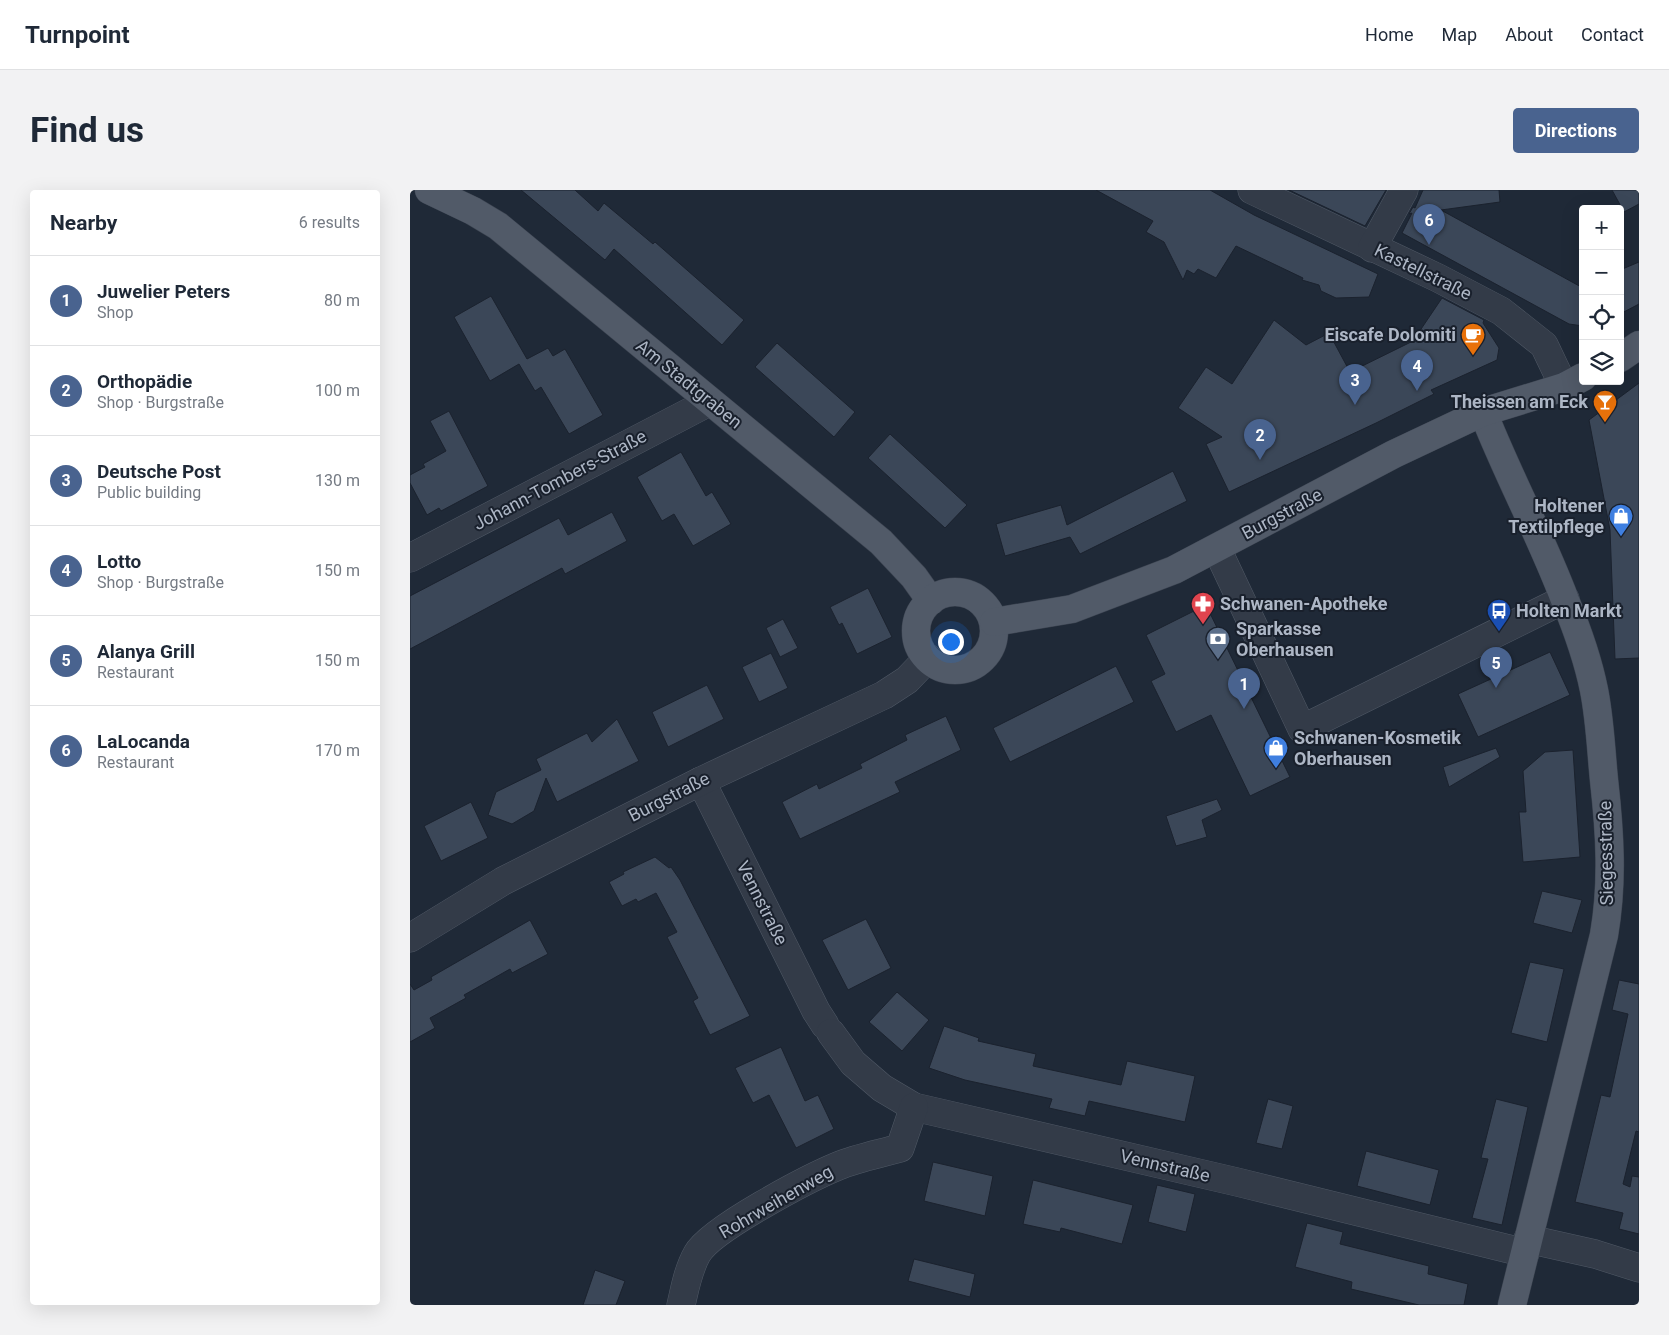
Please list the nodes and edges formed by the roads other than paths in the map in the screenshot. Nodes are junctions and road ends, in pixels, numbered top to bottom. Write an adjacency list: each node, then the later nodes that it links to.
1 (429, 190): 8 (main road, Am Stadtgraben)
2 (1252, 190): 4 (street, Kastellstraße)
3 (1404, 190): 4 (street)
4 (1372, 248): 7 (street, Kastellstraße)
5 (1639, 345): 6 (main road)
6 (1624, 355)
7 (1574, 382): 9 (main road, Burgstraße)
8 (709, 402): 11 (street, Johann-Tombers-Straße); 13 (main road, Am Stadtgraben)
9 (1483, 412): 10 (main road, Burgstraße); 12 (main road, Siegesstraße)
10 (1217, 549): 12 (street); 14 (main road, Burgstraße)
11 (410, 558)
12 (1565, 598): 19 (main road, Siegesstraße)
13 (930, 600): 14 (main road); 15 (main road)
14 (994, 622): 15 (main road)
15 (928, 658): 16 (street, Burgstraße)
16 (701, 781): 17 (street, Burgstraße); 18 (street, Vennstraße)
17 (410, 938)
18 (914, 1108): 19 (street, Vennstraße); 21 (street, Rohrweihenweg)
19 (1526, 1246): 20 (street, Vennstraße); 22 (main road, Siegesstraße)
20 (1639, 1268)
21 (681, 1305)
22 (1512, 1305)

